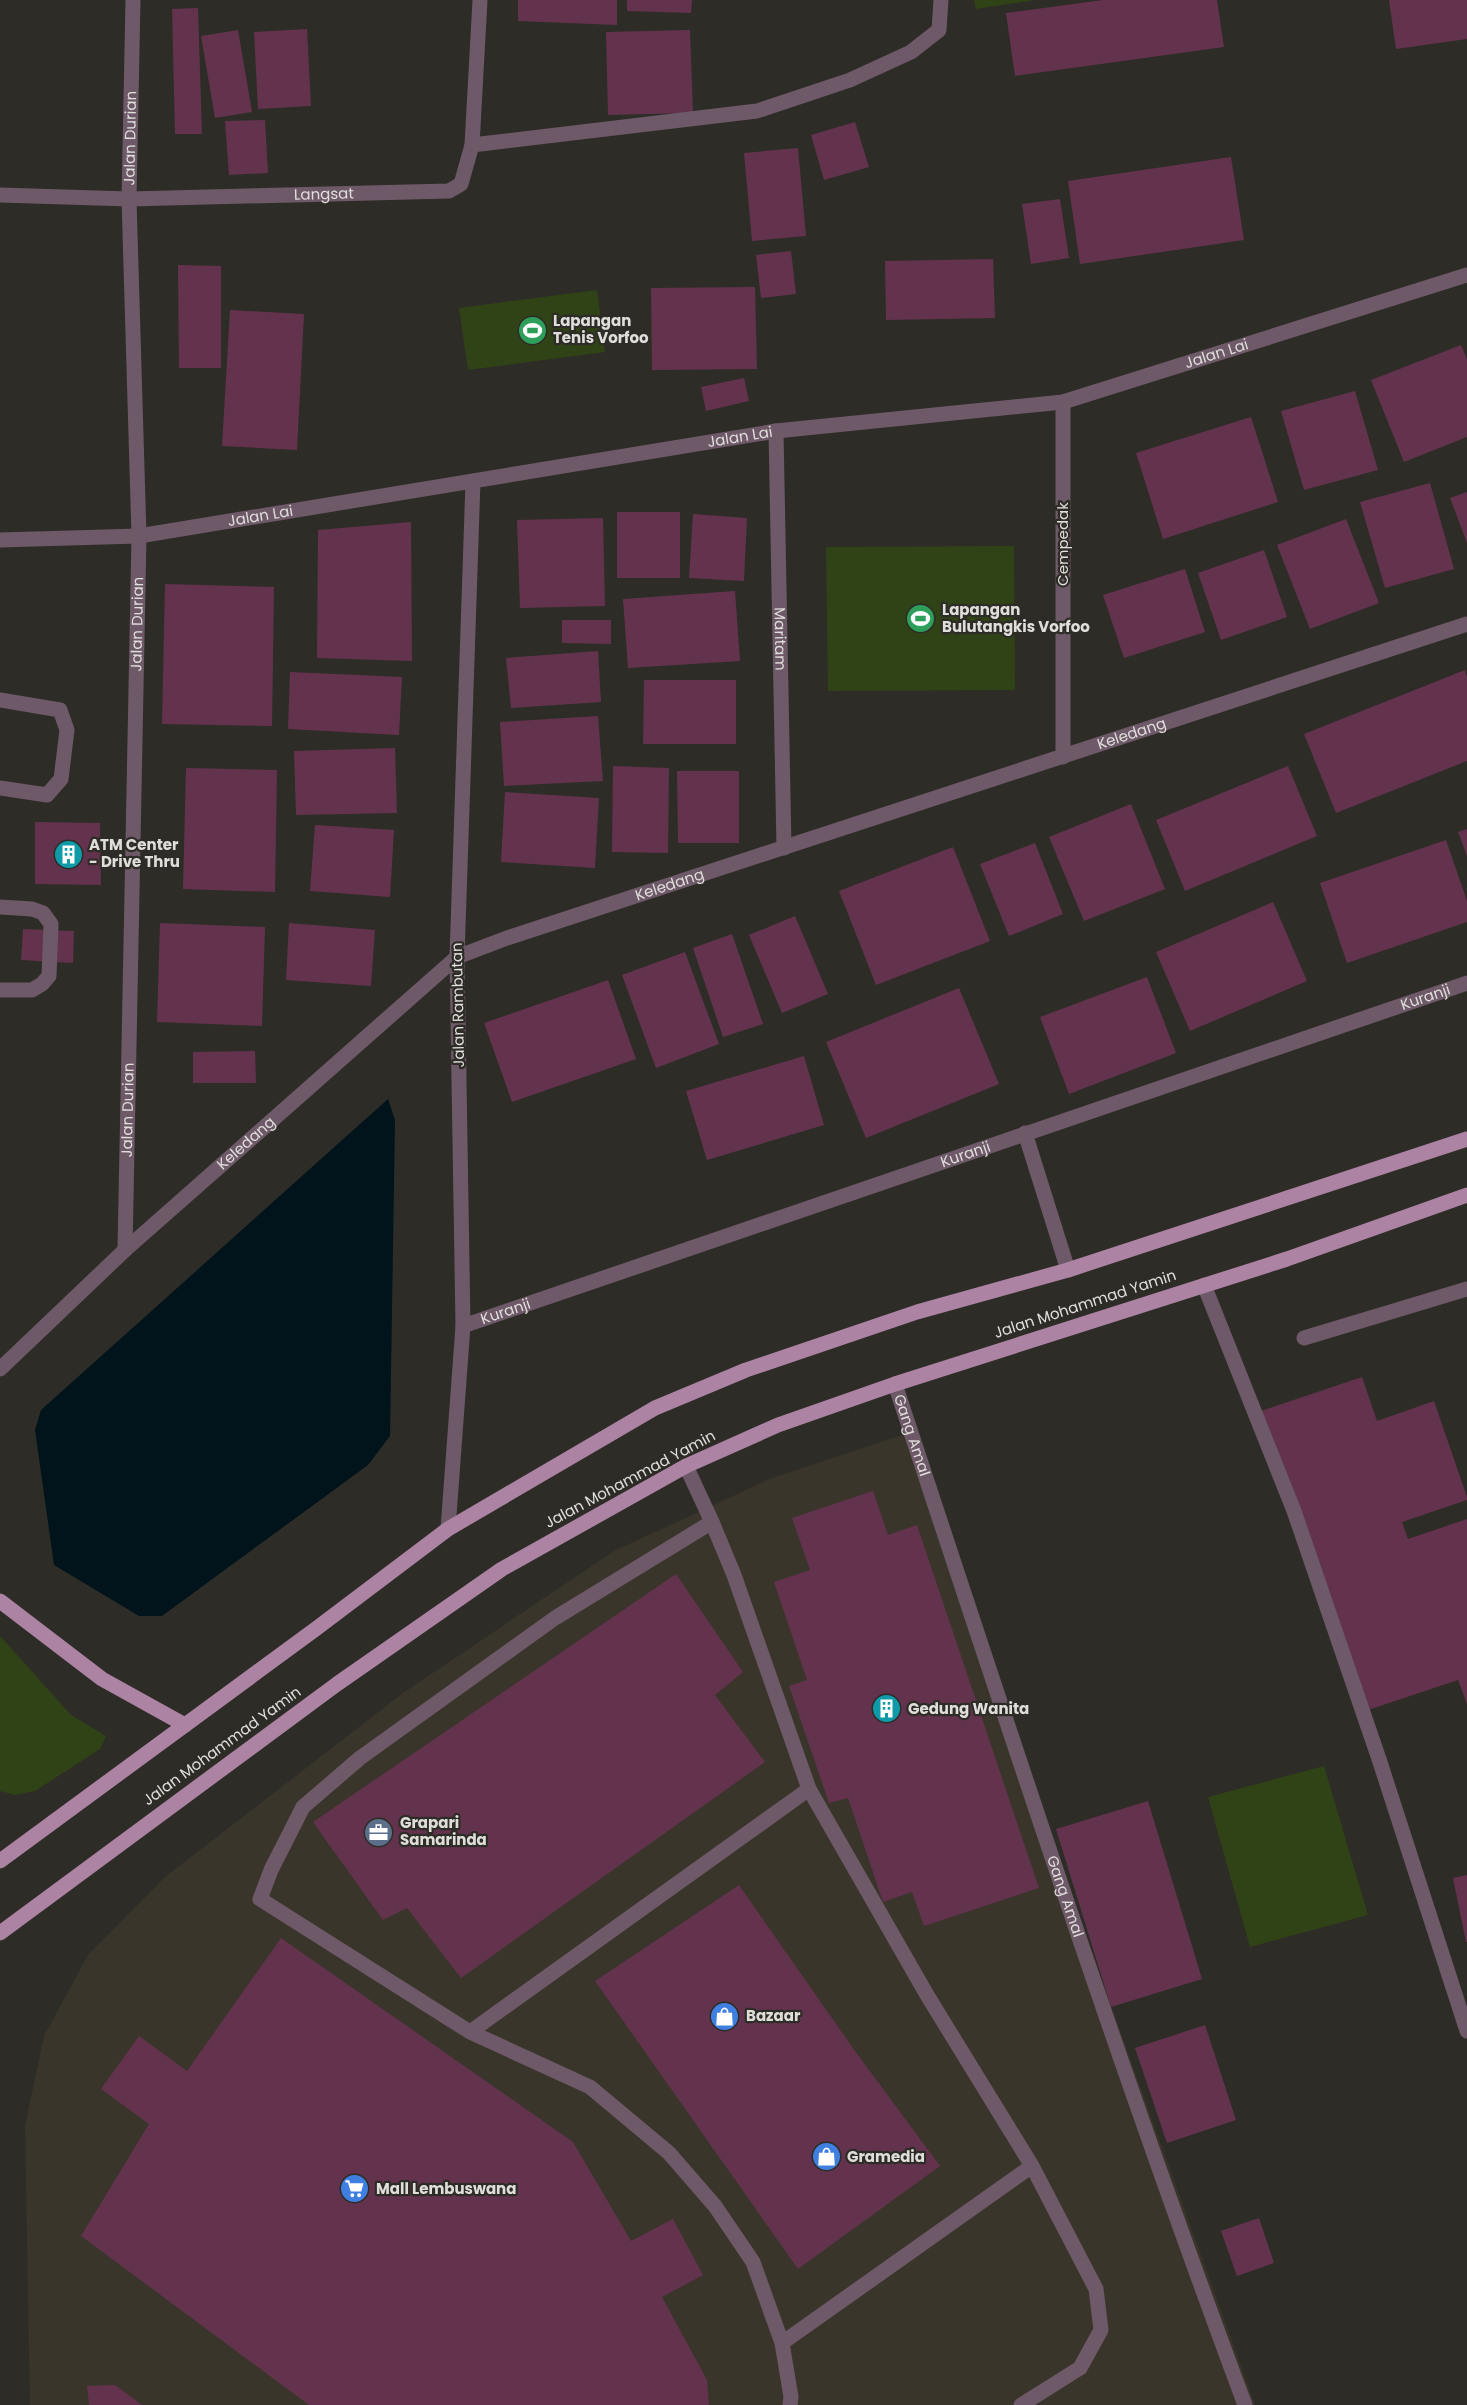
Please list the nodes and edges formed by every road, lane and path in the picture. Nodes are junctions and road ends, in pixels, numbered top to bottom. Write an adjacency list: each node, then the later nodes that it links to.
1 (133, 0): 6 (street, Jalan Durian)
2 (480, 0): 4 (street, Langsat)
3 (941, 0): 4 (street)
4 (472, 145): 6 (street, Langsat)
5 (0, 195): 6 (street, Langsat)
6 (129, 199): 11 (street, Jalan Durian)
7 (1467, 275): 8 (street, Jalan Lai)
8 (1064, 402): 9 (street, Jalan Lai); 15 (street, Cempedak)
9 (776, 431): 10 (street, Jalan Lai); 17 (street, Maritam)
10 (473, 481): 11 (street, Jalan Lai); 19 (street, Jalan Rambutan)
11 (139, 536): 12 (street, Jalan Lai); 25 (street, Jalan Durian)
12 (0, 540)
13 (1467, 624): 15 (street, Keledang)
14 (0, 700): 16 (street)
15 (1063, 757): 17 (street, Keledang)
16 (0, 788)
17 (784, 848): 19 (street, Keledang)
18 (0, 907): 21 (street)
19 (457, 957): 25 (street, Keledang); 29 (street, Jalan Rambutan)
20 (1467, 982): 22 (street, Kuranji)
21 (0, 990)
22 (1024, 1132): 26 (street); 29 (street, Kuranji)
23 (1467, 1139): 26 (main road)
24 (1467, 1195): 27 (main road, Jalan Mohammad Yamin)
25 (125, 1250): 31 (street, Keledang)
26 (1068, 1270): 35 (main road)
27 (1204, 1285): 32 (main road, Jalan Mohammad Yamin); 41 (street)
28 (1467, 1289): 30 (street)
29 (463, 1326): 35 (street, Jalan Rambutan)
30 (1304, 1338)
31 (0, 1369)
32 (895, 1384): 33 (main road, Jalan Mohammad Yamin); 47 (street, Gang Amal)
33 (686, 1466): 34 (street); 40 (main road, Jalan Mohammad Yamin)
34 (712, 1522): 38 (street); 42 (street)
35 (448, 1528): 37 (main road)
36 (0, 1601): 37 (main road)
37 (185, 1725): 39 (main road)
38 (809, 1789): 42 (street); 43 (street)
39 (0, 1861)
40 (0, 1933)
41 (1467, 2031)
42 (470, 2032): 44 (street)
43 (1032, 2166): 44 (street); 46 (street)
44 (782, 2343): 45 (street)
45 (790, 2405)
46 (1021, 2405)
47 (1245, 2405)

